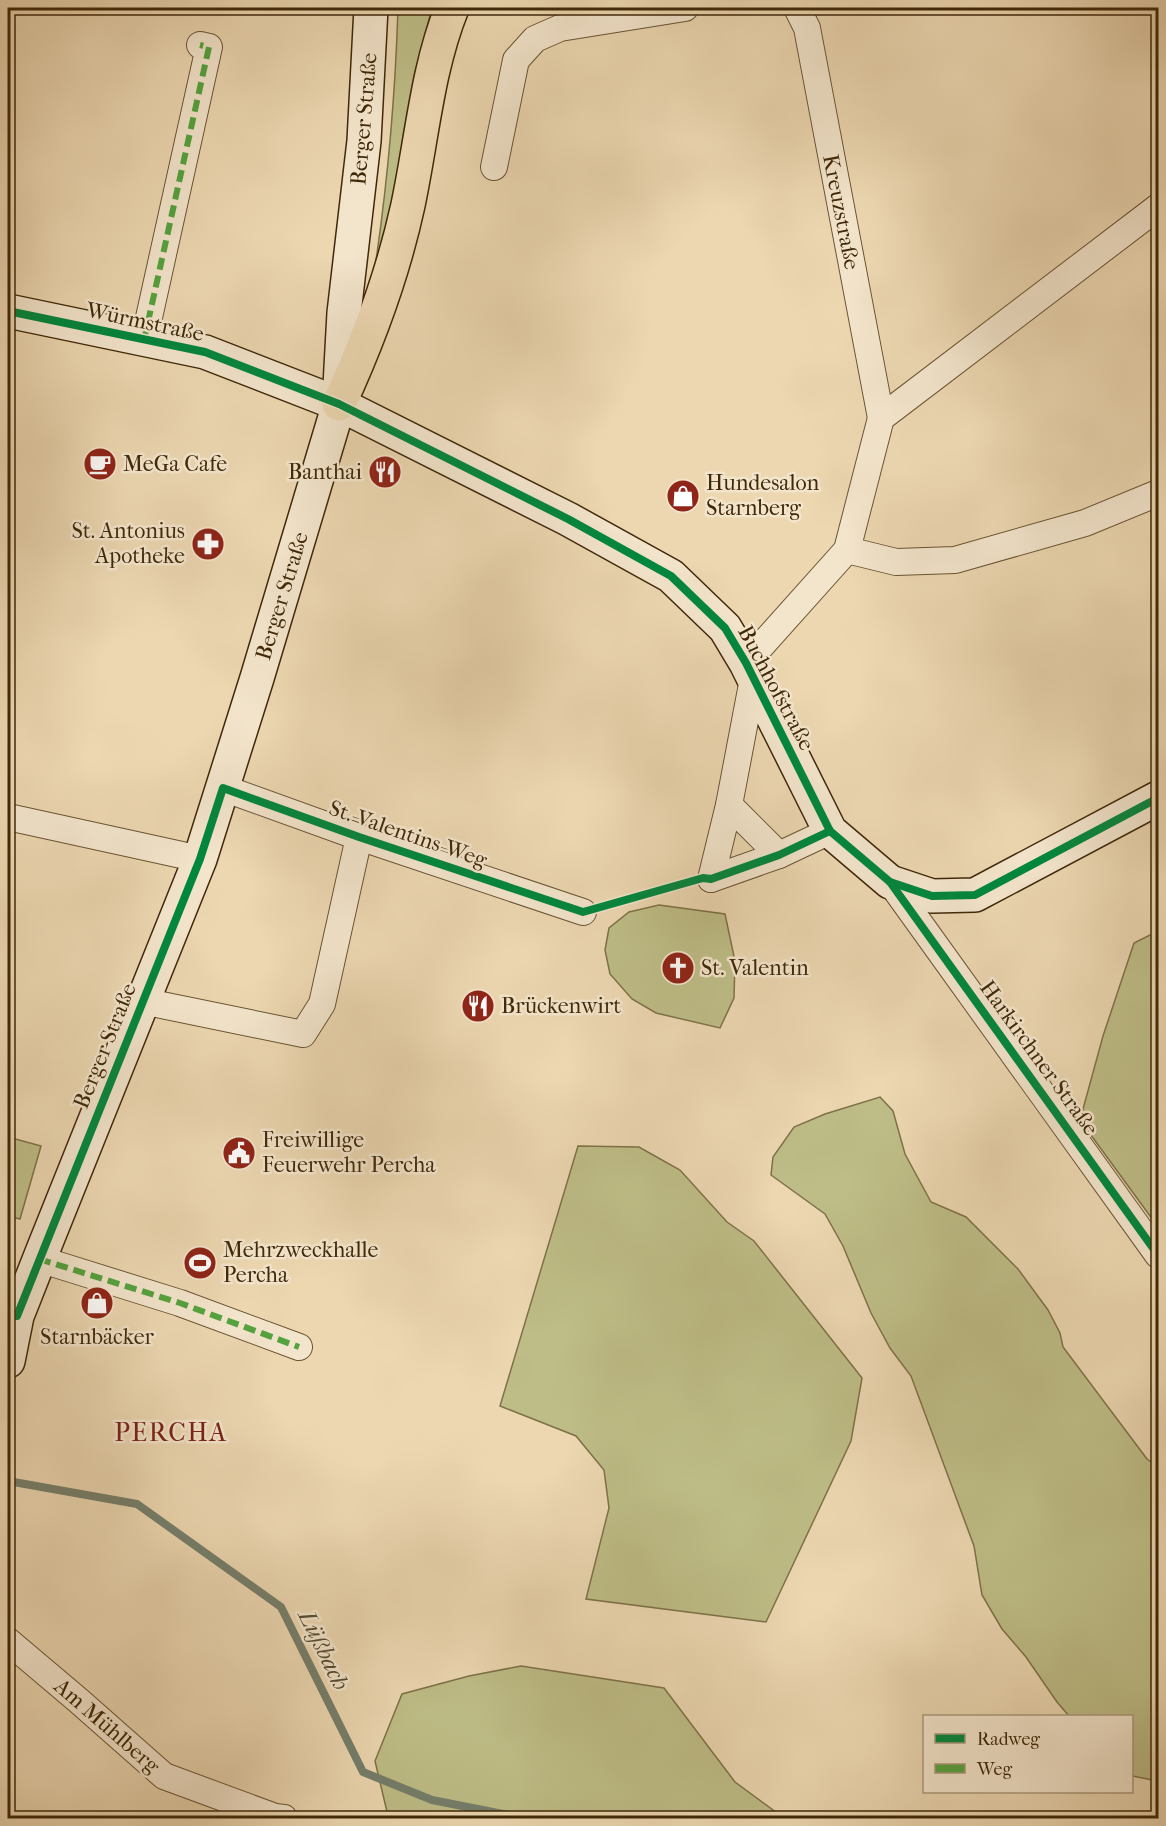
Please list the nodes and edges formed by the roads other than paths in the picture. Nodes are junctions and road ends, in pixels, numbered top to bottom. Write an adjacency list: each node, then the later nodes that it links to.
1 (371, 8): 10 (main road, Berger Straße)
2 (452, 8): 10 (highway)
3 (685, 8): 6 (street)
4 (797, 8): 11 (street, Kreuzstraße)
5 (200, 45): 9 (street, Würmstraße)
6 (494, 167)
7 (1158, 207): 11 (street)
8 (8, 311): 9 (main road, Würmstraße)
9 (144, 340): 10 (main road, Würmstraße)
10 (339, 404): 14 (main road, Buchhofstraße); 15 (main road, Berger Straße)
11 (881, 418): 13 (street, Kreuzstraße)
12 (1158, 493): 13 (street)
13 (847, 550): 14 (street, Kreuzstraße)
14 (749, 671): 17 (street); 19 (main road, Buchhofstraße)
15 (223, 788): 20 (street, St.-Valentins-Weg); 22 (main road, Berger Straße)
16 (1158, 798): 23 (main road, Buchhofstraße)
17 (729, 805): 21 (street); 21 (street)
18 (8, 817): 22 (street)
19 (830, 831): 21 (street); 23 (main road, Buchhofstraße)
20 (359, 837): 24 (street, St.-Valentins-Weg); 25 (street, St.-Valentins-Weg)
21 (779, 855)
22 (200, 859): 25 (main road, Berger Straße)
23 (890, 882): 26 (street, Harkirchner Straße)
24 (583, 912)
25 (142, 1001): 27 (main road, Berger Straße)
26 (1158, 1255)
27 (39, 1259): 28 (main road, Berger Straße); 29 (street)
28 (12, 1316): 30 (main road, Berger Straße)
29 (299, 1347)
30 (8, 1361)
31 (8, 1641): 32 (street, Am Mühlberg)
32 (284, 1818)

